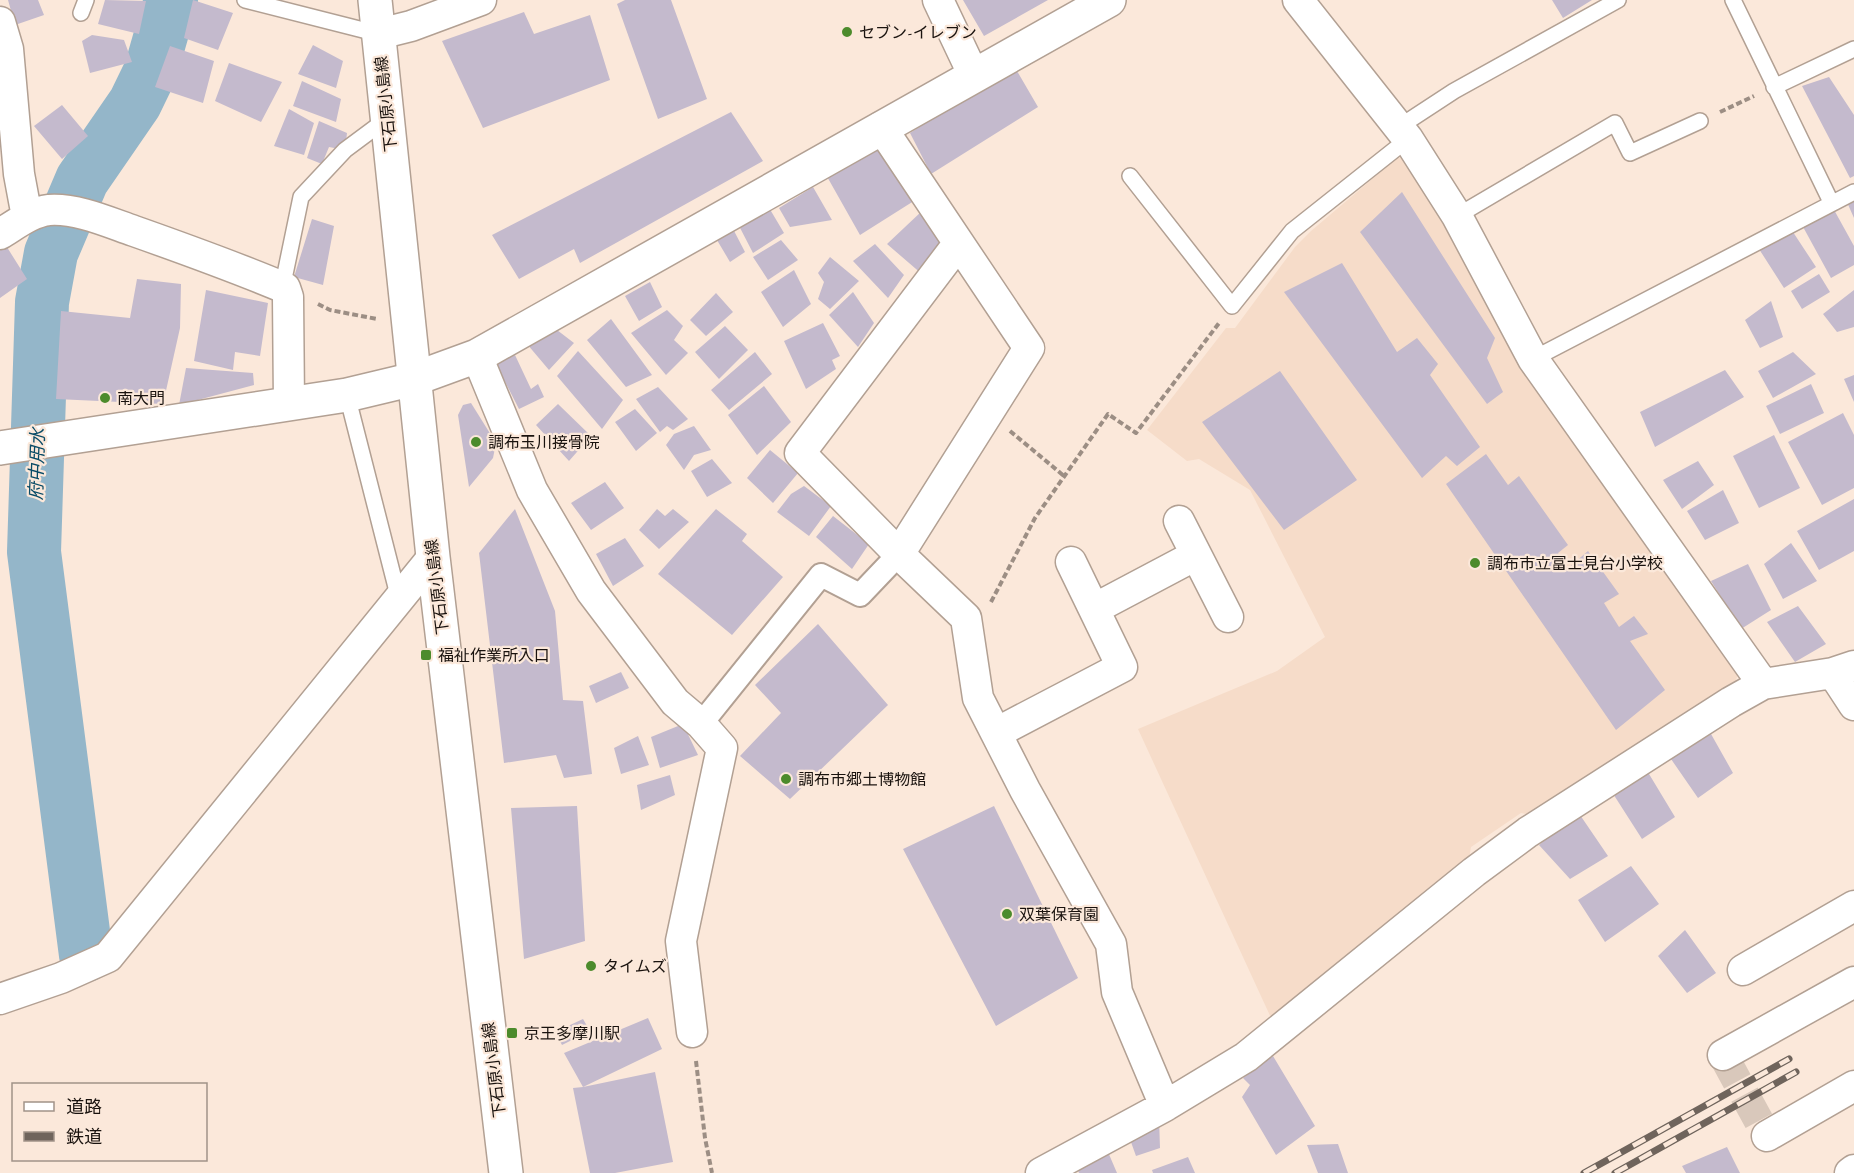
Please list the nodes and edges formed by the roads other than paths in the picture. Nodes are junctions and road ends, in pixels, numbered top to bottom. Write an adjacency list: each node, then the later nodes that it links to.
1 (245, 0): 10 (lane)
2 (375, 0): 10 (street, 下石原小島線)
3 (482, 0): 10 (street)
4 (938, 0): 12 (street)
5 (1109, 0): 12 (street)
6 (1298, 0): 17 (street)
7 (1618, 0): 17 (lane)
8 (1733, 0): 13 (lane)
9 (0, 22): 21 (street)
10 (379, 34): 14 (street, 下石原小島線)
11 (1854, 49): 13 (lane)
12 (974, 76): 16 (street)
13 (1774, 87): 20 (lane)
14 (388, 118): 25 (lane); 28 (street, 下石原小島線)
15 (1700, 121): 22 (lane)
16 (881, 127): 24 (street); 26 (street)
17 (1403, 133): 18 (lane); 22 (street)
18 (1130, 176)
19 (1854, 192): 20 (lane)
20 (1831, 202): 27 (lane)
21 (40, 214): 23 (street); 25 (street)
22 (1457, 216): 27 (street)
23 (0, 234)
24 (958, 244): 33 (street); 33 (street)
25 (285, 288): 30 (street)
26 (477, 356): 28 (street); 43 (street)
27 (1533, 359): 41 (street)
28 (414, 379): 29 (street); 35 (street, 下石原小島線)
29 (347, 395): 30 (street); 37 (lane)
30 (290, 404): 31 (street)
31 (6, 447)
32 (1179, 521): 34 (street)
33 (898, 554): 43 (street); 44 (street)
34 (1196, 555): 38 (street); 39 (street)
35 (433, 557): 37 (street); 55 (street, 下石原小島線)
36 (1071, 562): 38 (street)
37 (399, 598): 48 (street)
38 (1094, 609): 44 (street)
39 (1228, 617)
40 (1843, 670): 41 (street); 42 (street)
41 (1763, 684): 52 (street)
42 (1854, 705)
43 (701, 724): 49 (street)
44 (996, 733): 52 (street)
45 (1854, 906): 46 (street)
46 (1743, 970)
47 (1854, 982): 50 (street)
48 (1, 991)
49 (692, 1032)
50 (1723, 1055)
51 (1854, 1086): 53 (street)
52 (1165, 1106): 56 (street)
53 (1767, 1136)
54 (1854, 1170): 57 (street)
55 (506, 1173)
56 (1041, 1173)
57 (1850, 1173)

